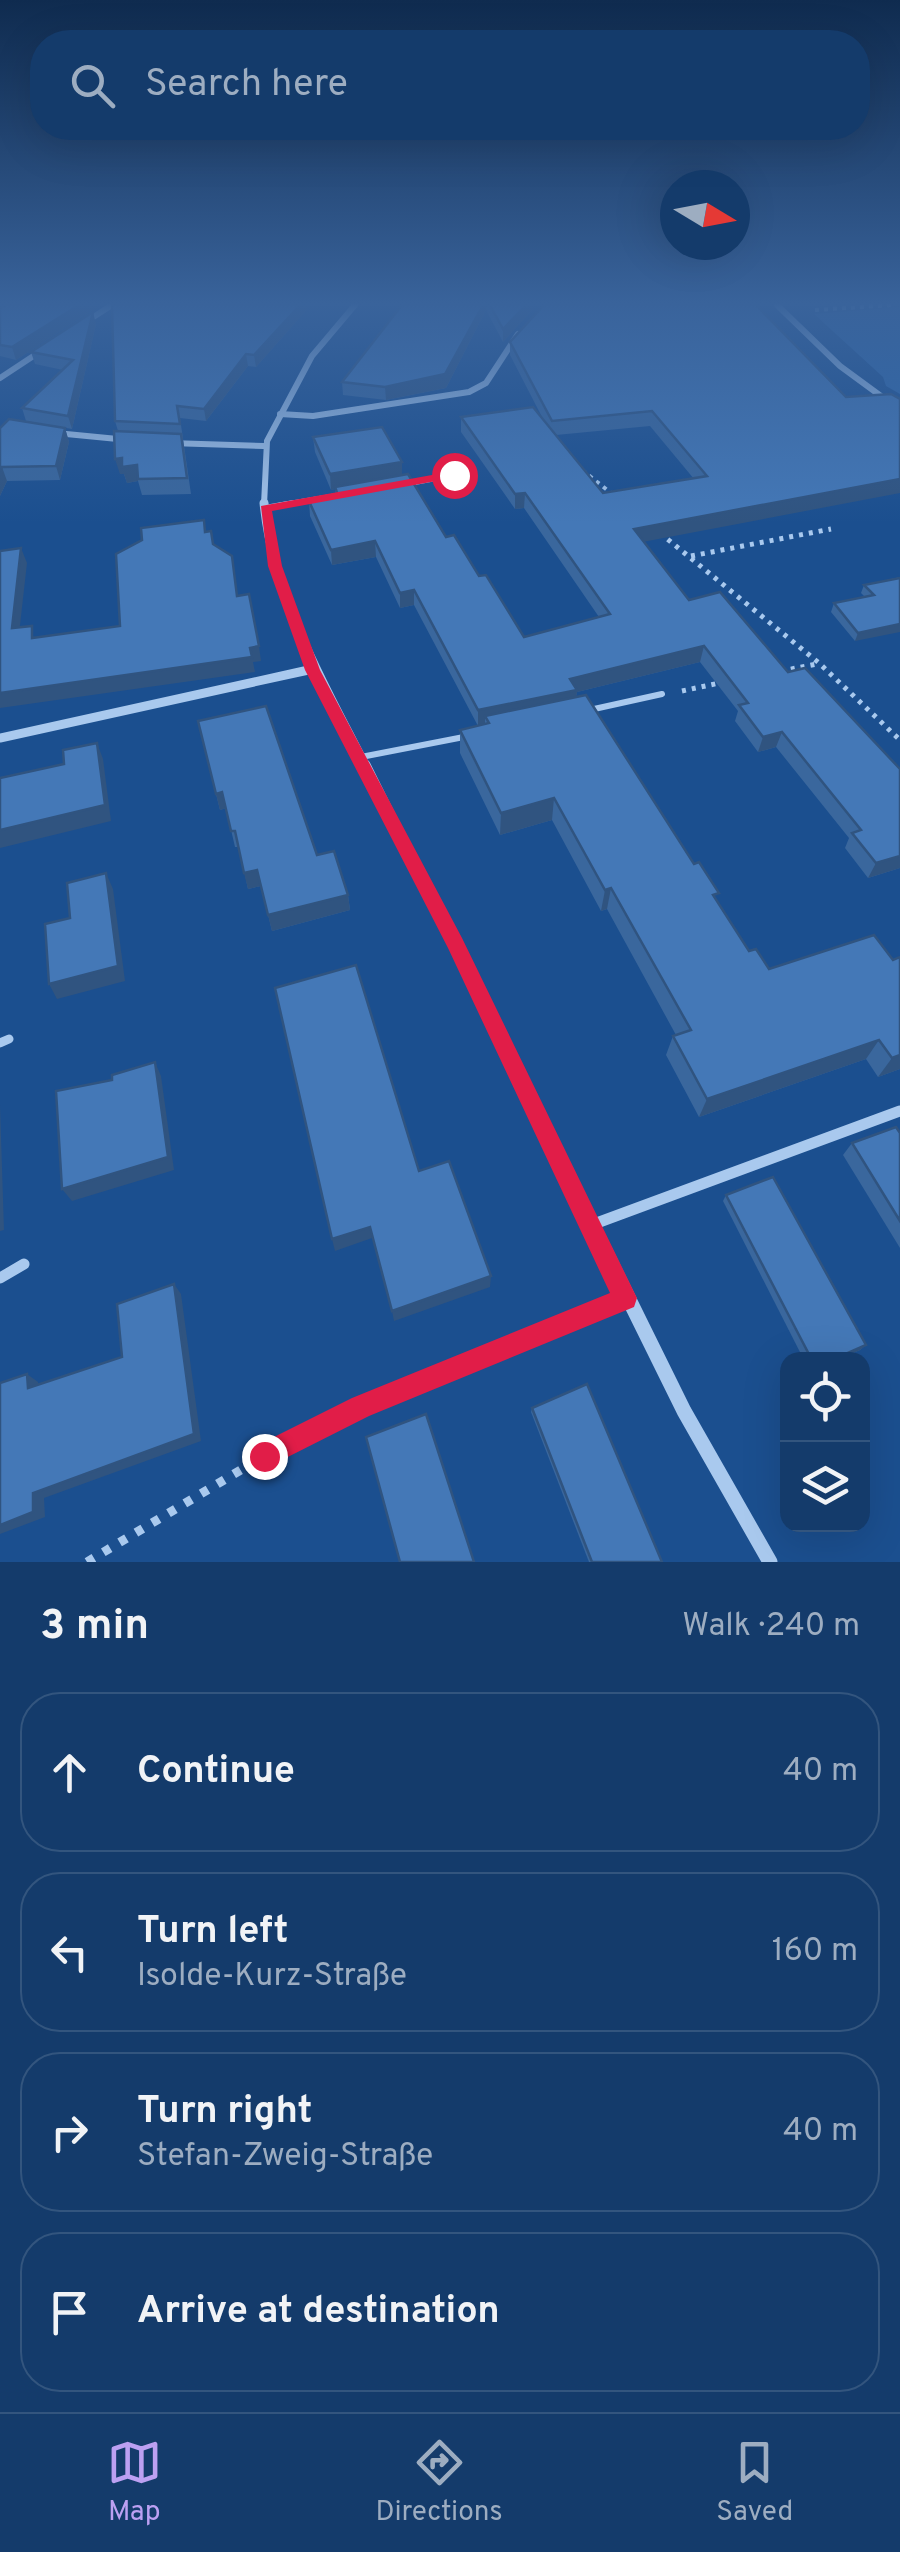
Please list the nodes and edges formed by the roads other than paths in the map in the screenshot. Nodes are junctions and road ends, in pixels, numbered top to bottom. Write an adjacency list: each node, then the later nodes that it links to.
1 (296, 378): 5 (street)
2 (489, 378): 5 (street)
3 (856, 378): 4 (street)
4 (900, 410)
5 (280, 414): 9 (street)
6 (52, 432): 7 (street)
7 (140, 441)
8 (158, 442): 9 (street)
9 (264, 446): 13 (street)
10 (454, 475): 11 (lane)
11 (392, 486)
12 (337, 496): 13 (lane)
13 (265, 508): 14 (street)
14 (312, 670): 18 (street); 19 (street)
15 (662, 694): 16 (lane)
16 (574, 714)
17 (484, 733): 19 (lane)
18 (0, 738)
19 (360, 757): 21 (street)
20 (900, 1110): 21 (lane)
21 (590, 1226): 24 (street)
22 (24, 1264): 23 (lane)
23 (0, 1278)
24 (625, 1298): 25 (lane); 26 (street)
25 (360, 1406)
26 (770, 1562)

